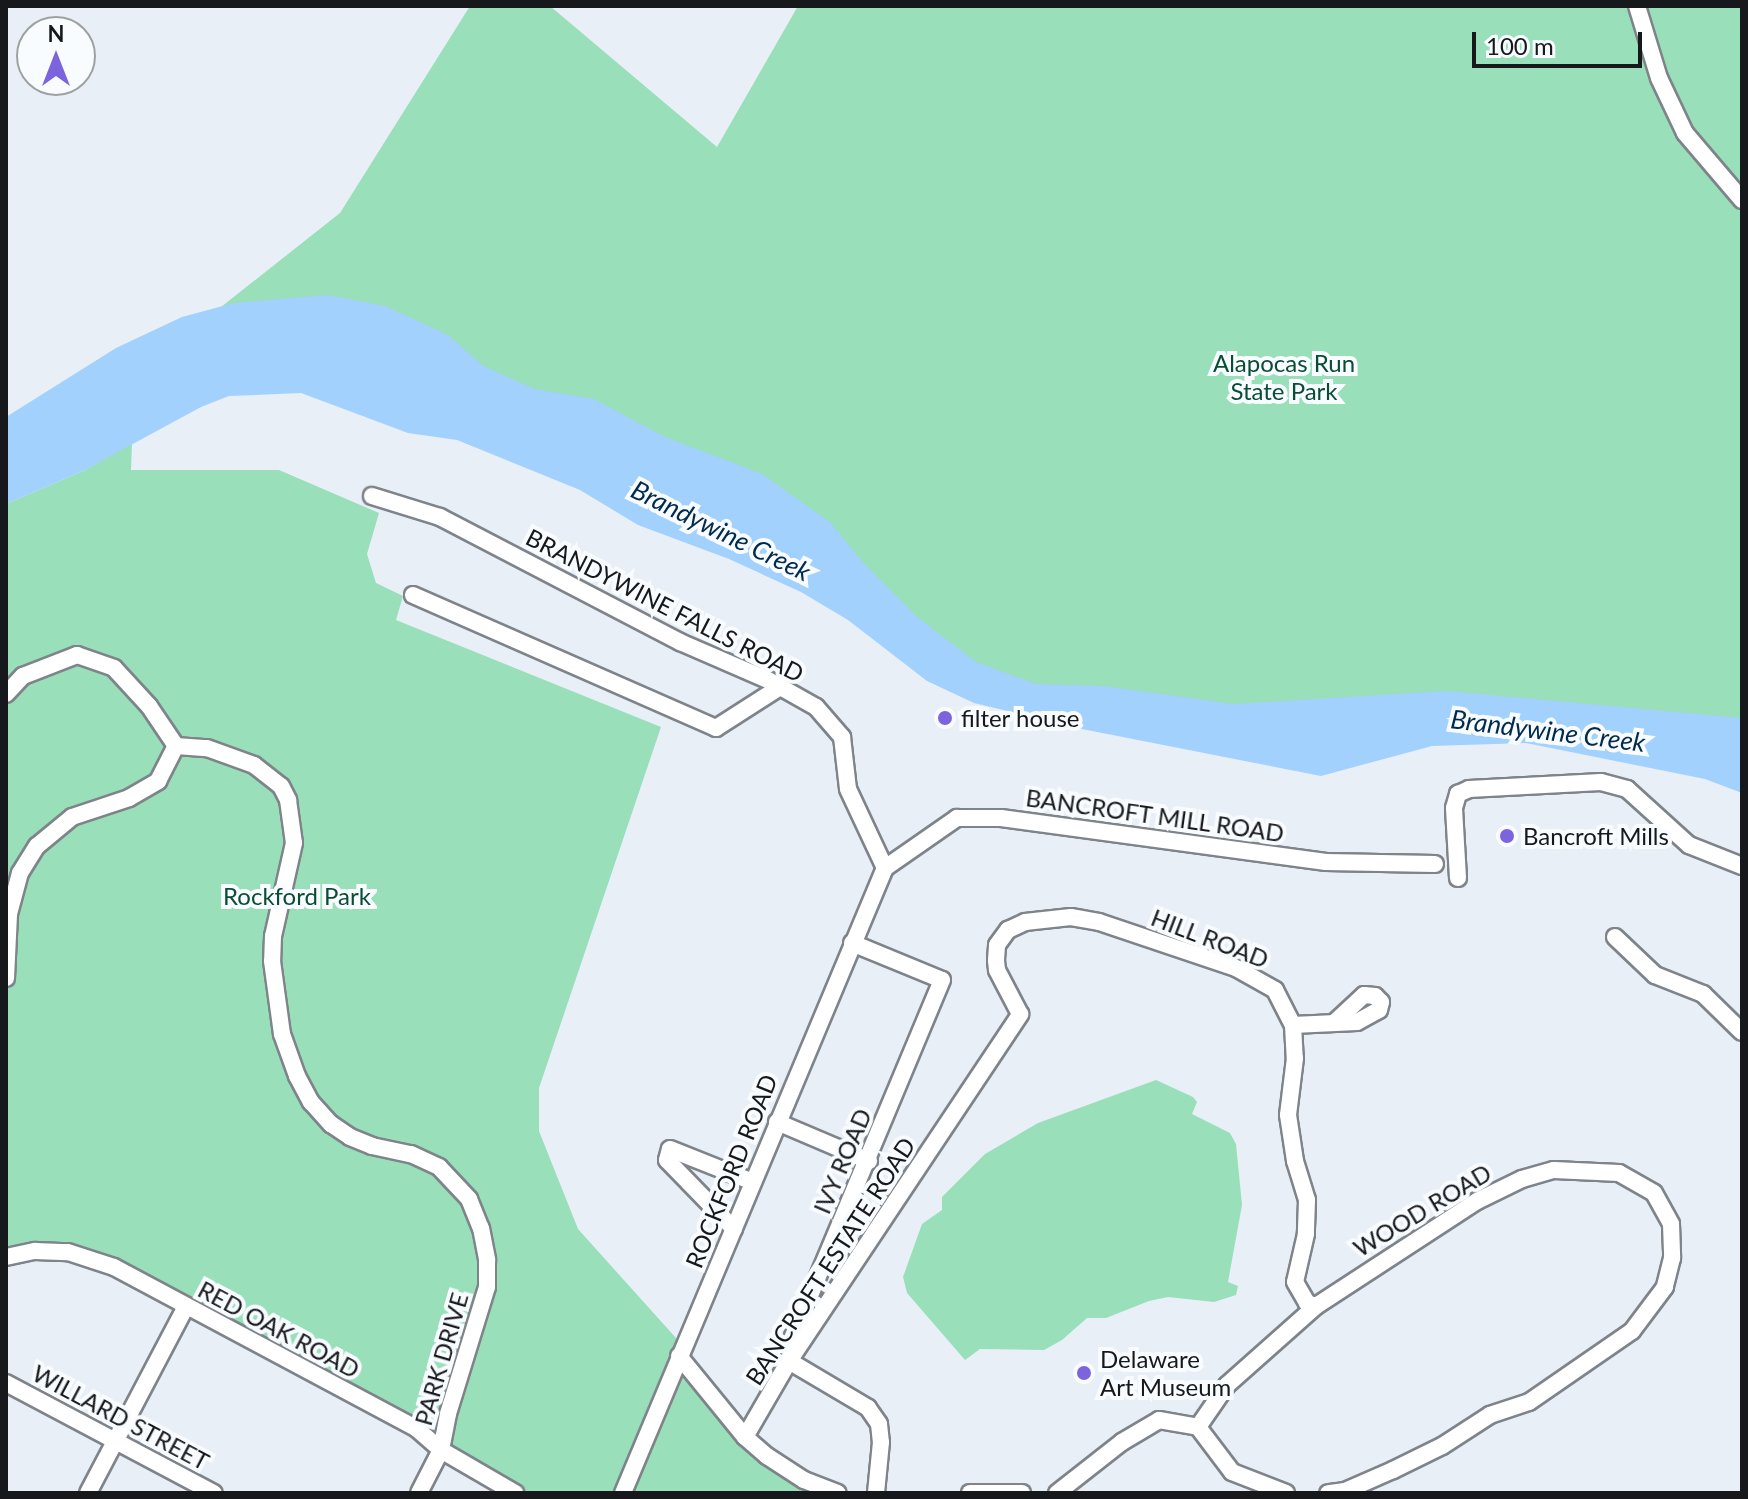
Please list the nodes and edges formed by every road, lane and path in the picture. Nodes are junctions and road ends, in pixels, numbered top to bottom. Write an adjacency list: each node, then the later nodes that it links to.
1 (1637, 6): 2 (street)
2 (1742, 200)
3 (372, 496): 5 (street, BRANDYWINE FALLS ROAD)
4 (413, 595): 5 (street)
5 (780, 687): 10 (street, BRANDYWINE FALLS ROAD)
6 (6, 694): 7 (street)
7 (176, 746): 14 (street); 32 (street, PARK DRIVE)
8 (1435, 864): 10 (street, BANCROFT MILL ROAD)
9 (1742, 866): 11 (street)
10 (885, 868): 13 (street, ROCKFORD ROAD)
11 (1458, 878)
12 (1615, 937): 17 (street)
13 (852, 943): 19 (street, ROCKFORD ROAD); 20 (street, IVY ROAD)
14 (6, 978)
15 (1336, 1021): 16 (street)
16 (1293, 1025): 18 (street, HILL ROAD); 25 (street, HILL ROAD)
17 (1742, 1032)
18 (957, 1112): 27 (street, BANCROFT ESTATE ROAD)
19 (777, 1122): 20 (street); 21 (street, ROCKFORD ROAD)
20 (869, 1161): 27 (street, IVY ROAD)
21 (753, 1182): 22 (street, ROCKFORD ROAD); 22 (street)
22 (734, 1229): 26 (street, ROCKFORD ROAD)
23 (6, 1257): 24 (street, RED OAK ROAD)
24 (186, 1306): 31 (street); 32 (street, RED OAK ROAD)
25 (1316, 1306): 29 (street, WOOD ROAD); 44 (street, WOOD ROAD)
26 (679, 1356): 30 (street); 37 (street, ROCKFORD ROAD)
27 (789, 1361): 30 (street, BANCROFT ESTATE ROAD); 39 (street)
28 (6, 1383): 31 (street, WILLARD STREET)
29 (1198, 1427): 42 (street); 43 (street)
30 (745, 1437): 38 (street)
31 (115, 1442): 33 (street); 34 (street, WILLARD STREET)
32 (441, 1450): 35 (street, PARK DRIVE); 36 (street, RED OAK ROAD)
33 (88, 1493)
34 (214, 1493)
35 (419, 1493)
36 (515, 1493)
37 (623, 1493)
38 (838, 1493)
39 (876, 1493)
40 (970, 1493): 41 (street)
41 (1022, 1493)
42 (1057, 1493)
43 (1286, 1493)
44 (1328, 1493)

